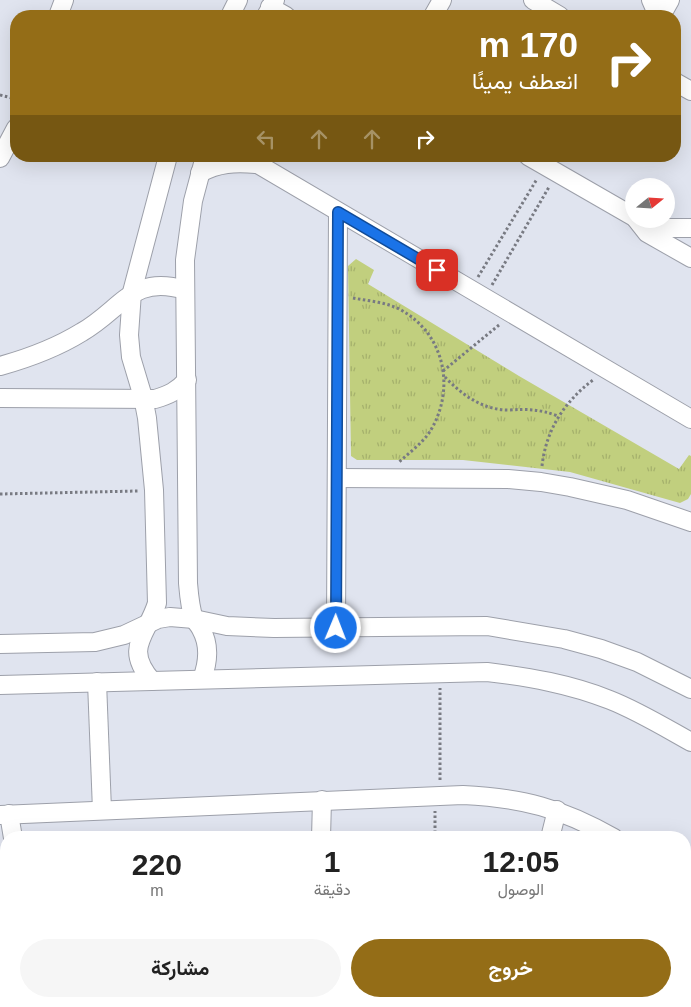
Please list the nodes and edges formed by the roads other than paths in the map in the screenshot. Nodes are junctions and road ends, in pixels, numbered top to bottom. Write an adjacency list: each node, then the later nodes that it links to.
1 (533, 0): 2 (street)
2 (550, 10)
3 (10, 139): 4 (street)
4 (0, 158)
5 (166, 162): 17 (street)
6 (235, 162): 9 (street)
7 (253, 162): 10 (street)
8 (538, 162): 11 (street)
9 (202, 164): 16 (street)
10 (338, 212): 22 (street); 23 (street)
11 (625, 212)
12 (643, 228): 15 (street)
13 (675, 228): 14 (street)
14 (691, 228)
15 (691, 258)
16 (185, 290): 17 (street); 19 (street)
17 (132, 292): 18 (street); 21 (street)
18 (0, 366)
19 (187, 380): 21 (street); 25 (street)
20 (0, 398): 21 (street)
21 (143, 398): 26 (street)
22 (691, 419)
23 (337, 478): 24 (street); 27 (street)
24 (691, 522)
25 (194, 619): 26 (street); 27 (street); 29 (street)
26 (148, 624): 28 (street); 30 (street)
27 (336, 628): 33 (street)
28 (0, 644)
29 (202, 679): 30 (street); 34 (street)
30 (152, 681): 31 (street)
31 (97, 682): 32 (street); 36 (street)
32 (0, 685)
33 (691, 688)
34 (691, 742)
35 (322, 800): 36 (street); 37 (street); 40 (street)
36 (102, 810): 38 (street)
37 (557, 810): 41 (street); 42 (street)
38 (4, 815): 39 (street)
39 (10, 831)
40 (321, 831)
41 (552, 831)
42 (602, 831)

